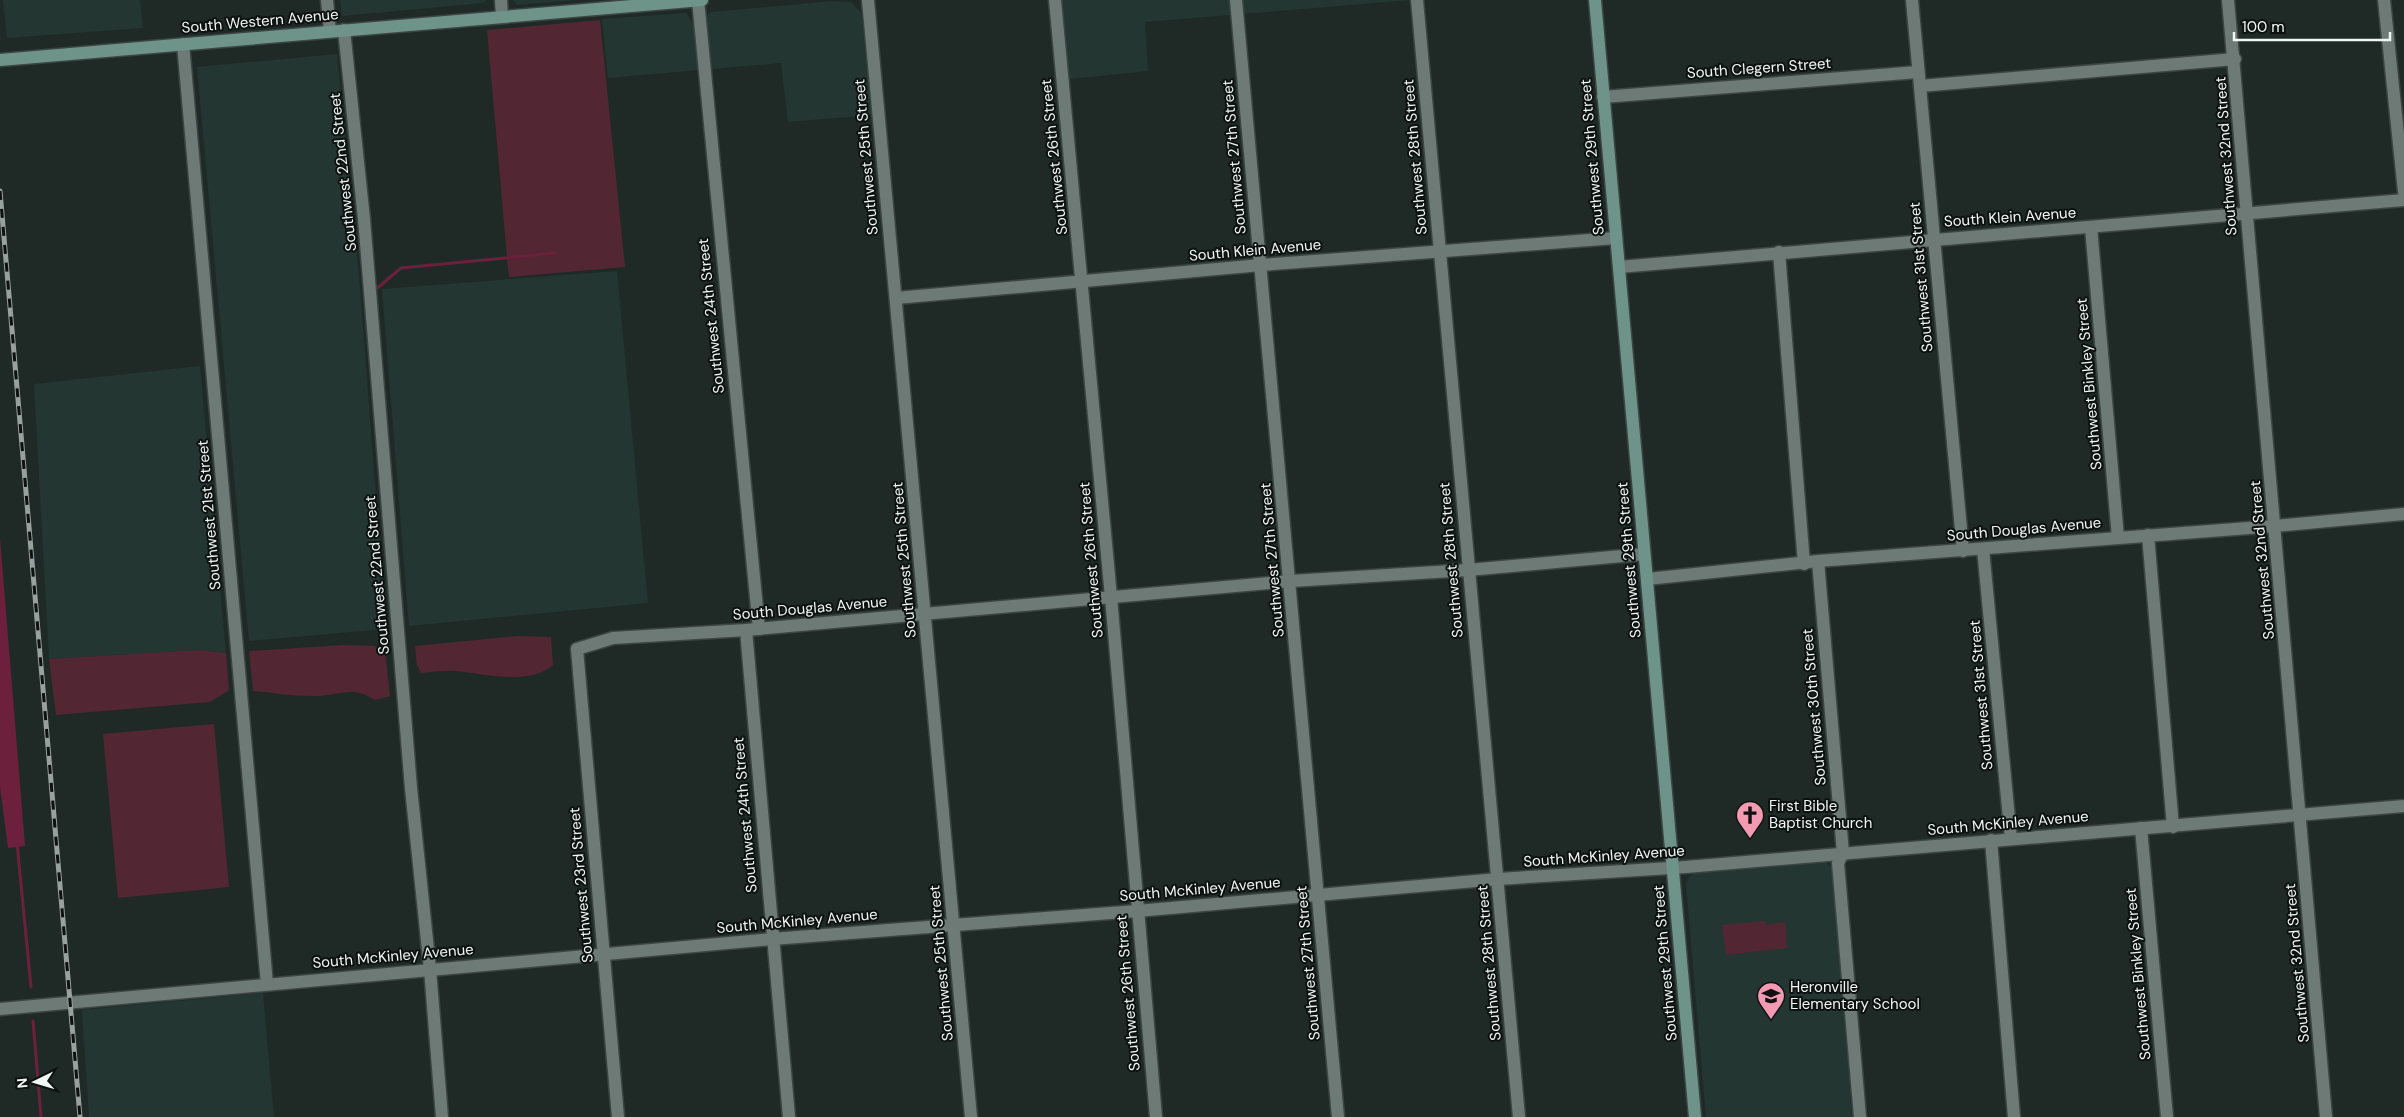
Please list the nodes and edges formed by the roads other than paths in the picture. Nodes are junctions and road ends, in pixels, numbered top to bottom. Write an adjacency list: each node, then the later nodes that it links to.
1 (327, 0): 15 (street)
2 (501, 0): 13 (street)
3 (700, 0): 12 (main road, South Western Avenue); 48 (street, Southwest 24th Street)
4 (868, 0): 33 (street, Southwest 25th Street)
5 (1055, 0): 32 (street, Southwest 26th Street)
6 (1236, 0): 30 (street, Southwest 27th Street)
7 (1417, 0): 28 (street, Southwest 28th Street)
8 (1595, 0): 21 (main road, Southwest 29th Street)
9 (1912, 0): 19 (street, Southwest 31st Street)
10 (2228, 0): 17 (street, Southwest 32nd Street)
11 (2384, 0): 22 (street)
12 (681, 1): 13 (main road, South Western Avenue)
13 (502, 17): 14 (main road, South Western Avenue)
14 (344, 30): 15 (main road, South Western Avenue); 64 (street, Southwest 22nd Street)
15 (330, 31): 16 (main road, South Western Avenue)
16 (183, 44): 18 (main road, South Western Avenue); 65 (street, Southwest 21st Street)
17 (2234, 59): 20 (street); 24 (street, Southwest 32nd Street)
18 (0, 60)
19 (1918, 72): 20 (street, Southwest 31st Street); 21 (street, South Clegern Street)
20 (1920, 86): 27 (street, Southwest 31st Street)
21 (1603, 97): 26 (main road, Southwest 29th Street)
22 (2404, 192)
23 (2404, 200): 24 (street, South Klein Avenue)
24 (2246, 214): 25 (street, South Klein Avenue); 35 (street, Southwest 32nd Street)
25 (2091, 227): 27 (street, South Klein Avenue); 37 (street, Southwest Binkley Street)
26 (1616, 238): 28 (street, South Klein Avenue); 31 (main road, Southwest 29th Street)
27 (1934, 239): 29 (street, South Klein Avenue); 39 (street, Southwest 31st Street)
28 (1440, 252): 30 (street, South Klein Avenue); 43 (street, Southwest 28th Street)
29 (1779, 252): 31 (street, South Klein Avenue); 42 (street)
30 (1260, 265): 32 (street, South Klein Avenue); 45 (street, Southwest 27th Street)
31 (1619, 267): 40 (main road, Southwest 29th Street)
32 (1082, 281): 33 (street, South Klein Avenue); 46 (street, Southwest 26th Street)
33 (896, 298): 47 (street, Southwest 25th Street)
34 (2404, 514): 35 (street, South Douglas Avenue)
35 (2275, 526): 36 (street, South Douglas Avenue); 51 (street, Southwest 32nd Street)
36 (2148, 535): 37 (street, South Douglas Avenue); 52 (street)
37 (2118, 538): 38 (street, South Douglas Avenue)
38 (1983, 549): 39 (street, South Douglas Avenue); 54 (street, Southwest 31st Street)
39 (1963, 551): 41 (street, South Douglas Avenue)
40 (1644, 554): 43 (street, South Douglas Avenue); 44 (main road, Southwest 29th Street)
41 (1818, 561): 42 (street, South Douglas Avenue); 56 (street, Southwest 30th Street)
42 (1804, 564): 44 (street, South Douglas Avenue)
43 (1468, 570): 45 (street, South Douglas Avenue); 58 (street, Southwest 28th Street)
44 (1646, 579): 57 (main road, Southwest 29th Street)
45 (1291, 581): 46 (street, South Douglas Avenue); 59 (street, Southwest 27th Street)
46 (1111, 598): 47 (street, South Douglas Avenue); 60 (street, Southwest 26th Street)
47 (925, 615): 48 (street, South Douglas Avenue); 61 (street, Southwest 25th Street)
48 (752, 630): 49 (street, South Douglas Avenue); 62 (street, Southwest 24th Street)
49 (577, 649): 63 (street, Southwest 23rd Street)
50 (2404, 806): 51 (street, South McKinley Avenue)
51 (2301, 816): 52 (street, South McKinley Avenue); 78 (street, Southwest 32nd Street)
52 (2173, 827): 53 (street, South McKinley Avenue)
53 (2141, 828): 54 (street, South McKinley Avenue); 77 (street, Southwest Binkley Street)
54 (2011, 838): 55 (street, South McKinley Avenue)
55 (1991, 840): 56 (street, South McKinley Avenue); 76 (street)
56 (1843, 853): 57 (street, South McKinley Avenue); 75 (street, Southwest 30th Street)
57 (1673, 868): 58 (street, South McKinley Avenue); 74 (main road, Southwest 29th Street)
58 (1498, 879): 59 (street, South McKinley Avenue); 73 (street, Southwest 28th Street)
59 (1318, 895): 60 (street, South McKinley Avenue); 72 (street, Southwest 27th Street)
60 (1137, 911): 61 (street, South McKinley Avenue); 71 (street, Southwest 26th Street)
61 (954, 924): 62 (street, South McKinley Avenue); 70 (street, Southwest 25th Street)
62 (772, 938): 63 (street, South McKinley Avenue); 69 (street, Southwest 24th Street)
63 (604, 954): 64 (street, South McKinley Avenue); 68 (street, Southwest 23rd Street)
64 (430, 969): 65 (street, South McKinley Avenue); 67 (street, Southwest 22nd Street)
65 (267, 984): 66 (street, South McKinley Avenue)
66 (6, 1009)
67 (442, 1117)
68 (618, 1117)
69 (789, 1117)
70 (971, 1117)
71 (1156, 1117)
72 (1338, 1117)
73 (1518, 1117)
74 (1695, 1117)
75 (1860, 1117)
76 (2014, 1117)
77 (2167, 1117)
78 (2326, 1117)

